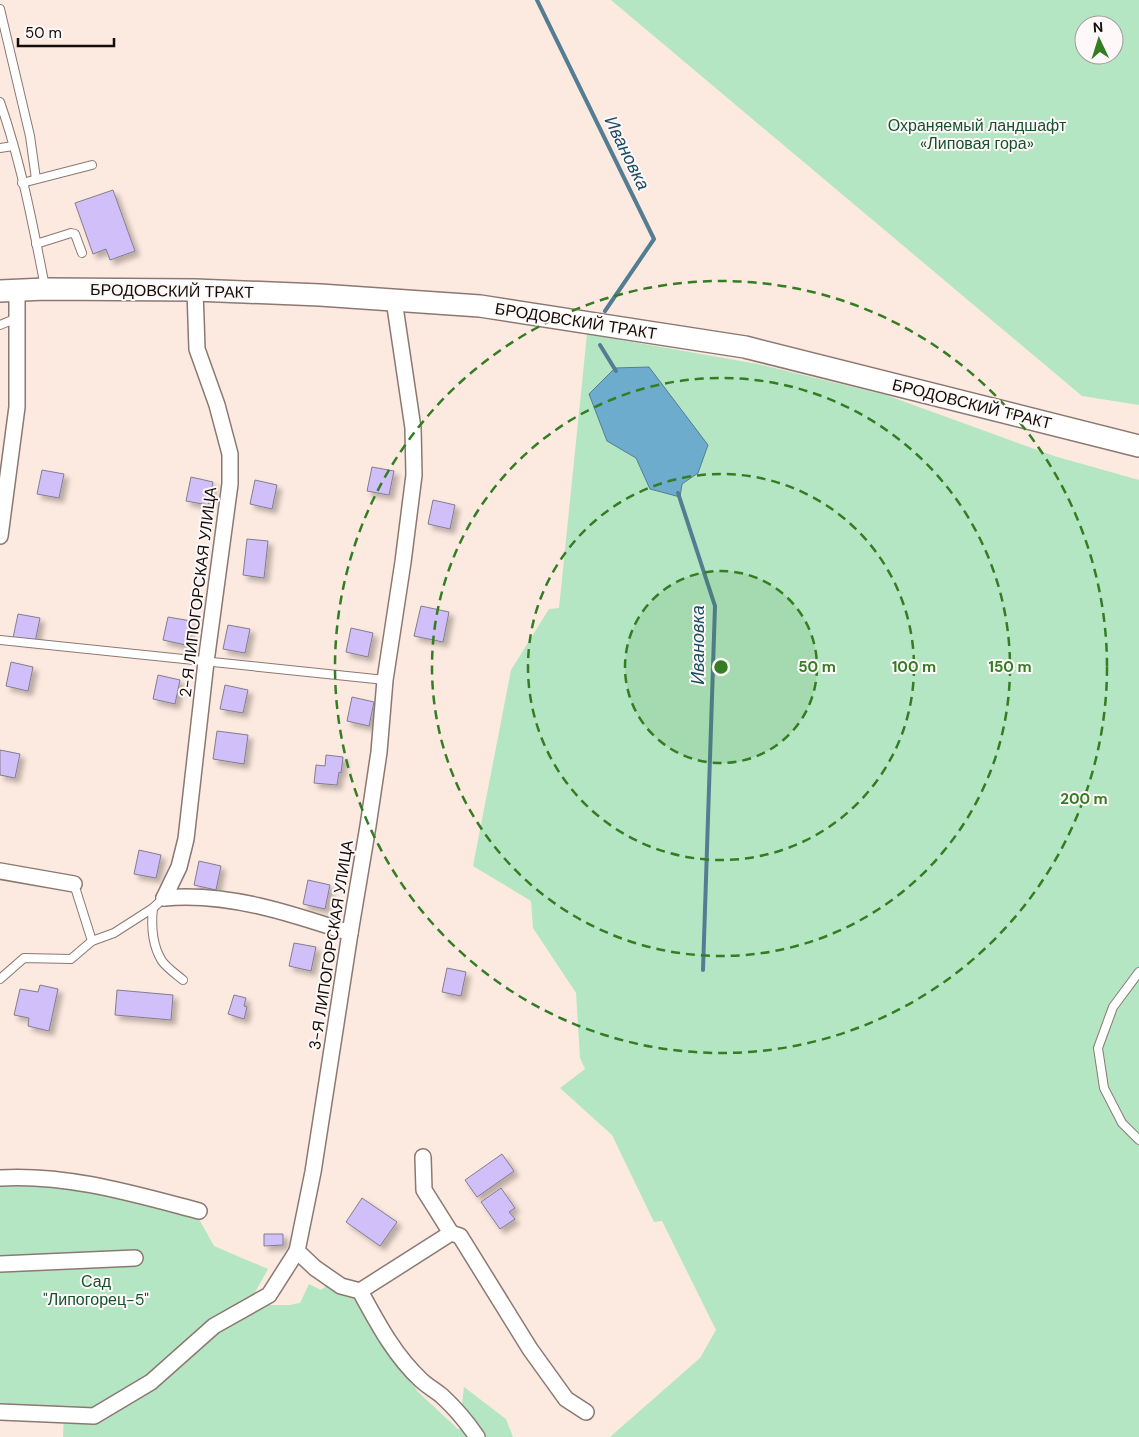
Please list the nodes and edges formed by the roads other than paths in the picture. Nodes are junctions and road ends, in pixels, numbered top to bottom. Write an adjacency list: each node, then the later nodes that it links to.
1 (0, 9): 6 (lane)
2 (0, 102): 3 (lane)
3 (13, 146): 4 (lane); 7 (lane)
4 (0, 148)
5 (92, 165): 6 (lane)
6 (36, 179): 7 (lane)
7 (22, 182): 8 (lane)
8 (36, 244): 9 (lane); 10 (lane)
9 (82, 253)
10 (45, 289): 11 (street, БРОДОВСКИЙ ТРАКТ); 12 (street, БРОДОВСКИЙ ТРАКТ)
11 (195, 290): 13 (street, БРОДОВСКИЙ ТРАКТ); 19 (street, 2-Я ЛИПОГОРСКАЯ УЛИЦА)
12 (8, 291): 14 (street)
13 (394, 300): 16 (street, БРОДОВСКИЙ ТРАКТ); 20 (street, 3-Я ЛИПОГОРСКАЯ УЛИЦА)
14 (17, 318): 15 (lane); 17 (street)
15 (0, 325)
16 (1139, 446)
17 (0, 536)
18 (0, 640): 19 (lane)
19 (206, 662): 20 (lane); 23 (street, 2-Я ЛИПОГОРСКАЯ УЛИЦА)
20 (385, 680): 24 (street, 3-Я ЛИПОГОРСКАЯ УЛИЦА)
21 (0, 871): 22 (street)
22 (74, 884): 25 (lane)
23 (158, 903): 24 (street); 25 (lane); 28 (lane)
24 (350, 933): 34 (street, 3-Я ЛИПОГОРСКАЯ УЛИЦА)
25 (92, 941): 27 (lane)
26 (1139, 972): 29 (lane)
27 (0, 979)
28 (183, 980)
29 (1139, 1140)
30 (423, 1157): 33 (street)
31 (0, 1178): 32 (street)
32 (200, 1211)
33 (451, 1232): 37 (street); 39 (street)
34 (297, 1251): 37 (street); 38 (street, 3-Я ЛИПОГОРСКАЯ УЛИЦА)
35 (135, 1258): 36 (street)
36 (0, 1264)
37 (360, 1290): 40 (street)
38 (6, 1412)
39 (586, 1412)
40 (477, 1437)

